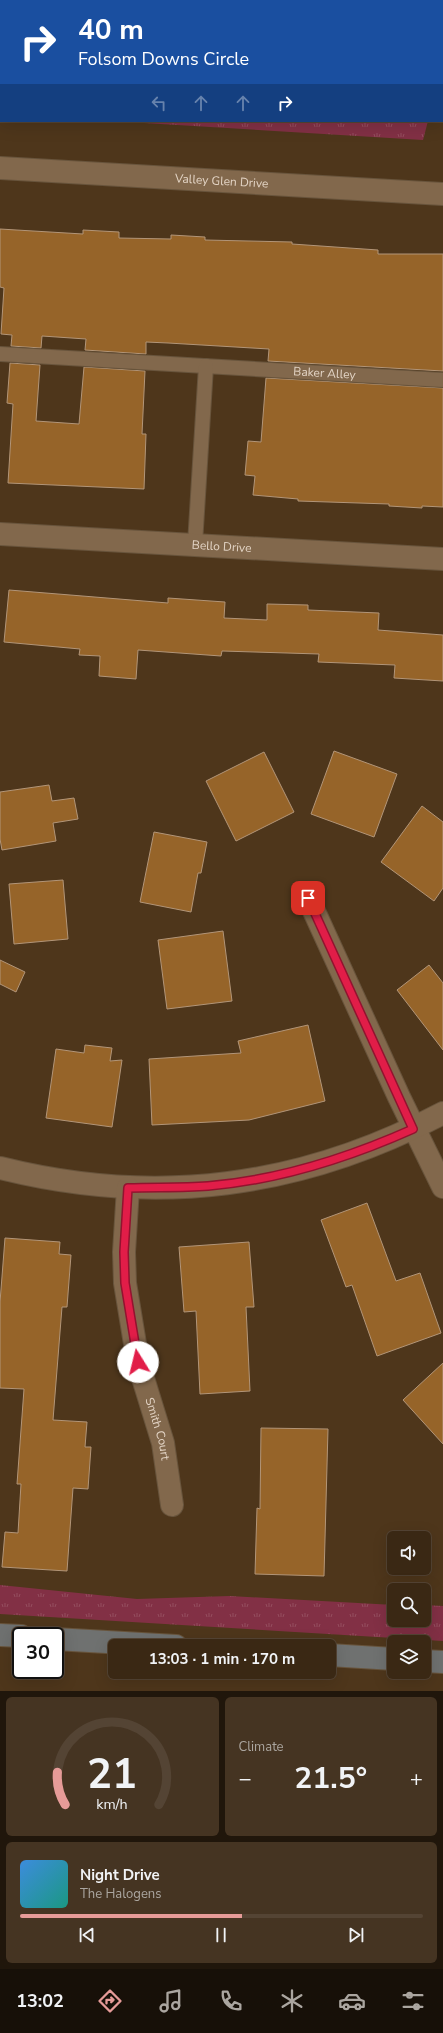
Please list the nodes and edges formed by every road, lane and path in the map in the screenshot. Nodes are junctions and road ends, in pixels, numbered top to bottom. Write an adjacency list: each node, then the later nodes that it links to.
1 (0, 168): 2 (street, Valley Glen Drive)
2 (443, 194)
3 (0, 354): 4 (lane, Baker Alley)
4 (206, 366): 5 (lane, Baker Alley); 7 (lane)
5 (443, 380)
6 (0, 534): 7 (street, Bello Drive)
7 (194, 544): 8 (street, Bello Drive)
8 (443, 559)
9 (308, 898): 11 (street)
10 (443, 1113): 11 (street)
11 (413, 1129): 13 (street); 14 (street)
12 (0, 1168): 14 (street)
13 (443, 1187)
14 (128, 1188): 15 (street, Smith Court)
15 (172, 1505)
16 (0, 1635): 17 (street)
17 (12, 1636)
18 (64, 1639): 19 (street)
19 (108, 1642)
20 (336, 1655): 21 (street)
21 (387, 1659)
22 (431, 1661): 23 (street)
23 (443, 1662)

